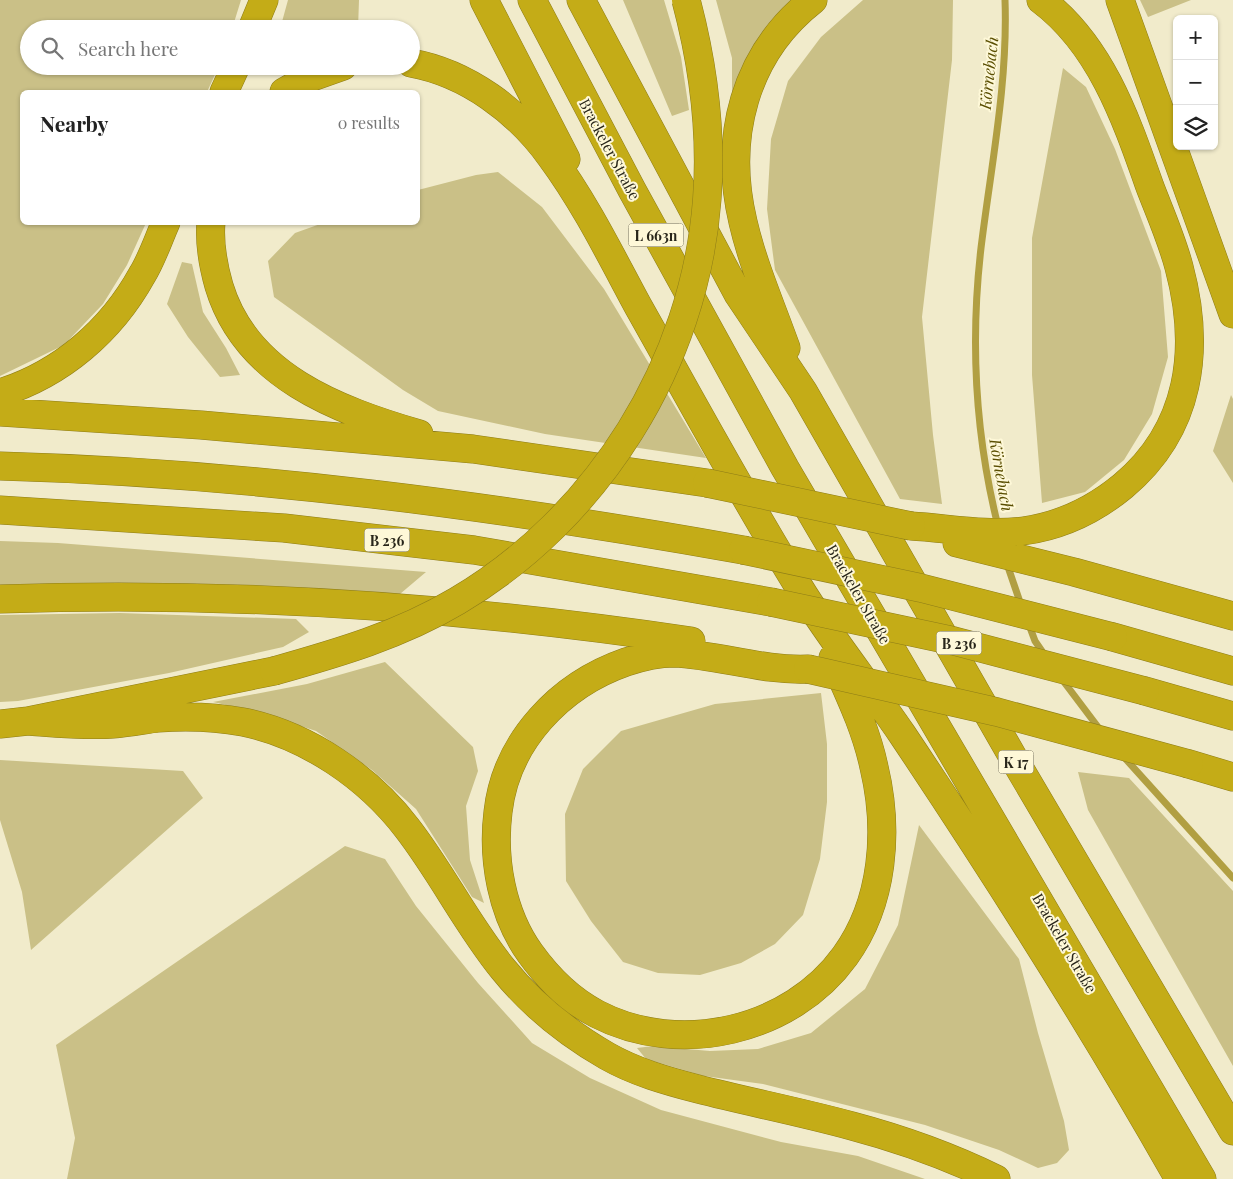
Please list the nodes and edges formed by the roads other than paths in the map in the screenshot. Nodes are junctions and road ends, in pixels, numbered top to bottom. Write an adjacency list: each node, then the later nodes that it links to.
1 (264, 0): 9 (highway)
2 (484, 0): 15 (highway)
3 (532, 0): 38 (highway, Brackeler Straße / L 663n)
4 (581, 0): 19 (highway, L 663n)
5 (686, 0): 32 (highway, bridge)
6 (813, 0): 19 (highway)
7 (1041, 0): 25 (highway)
8 (1120, 0): 18 (highway)
9 (256, 20)
10 (420, 66): 15 (highway)
11 (232, 75): 13 (highway)
12 (318, 75): 14 (highway)
13 (225, 90)
14 (288, 90)
15 (587, 213): 26 (highway)
16 (165, 225): 20 (highway)
17 (211, 225): 22 (highway)
18 (1233, 314)
19 (803, 391): 35 (highway, K 17)
20 (0, 393)
21 (0, 412): 22 (highway)
22 (473, 449): 25 (highway, bridge)
23 (0, 466): 30 (highway, bridge)
24 (0, 510): 31 (highway, B 236, bridge)
25 (911, 526): 28 (highway)
26 (800, 589): 29 (highway); 37 (highway)
27 (0, 599): 29 (highway)
28 (1233, 616)
29 (808, 669): 34 (highway, bridge)
30 (1233, 671)
31 (1233, 716)
32 (28, 722): 33 (highway); 36 (highway)
33 (0, 724)
34 (1233, 777)
35 (1233, 1131)
36 (996, 1179)
37 (1178, 1179)
38 (1202, 1179)

